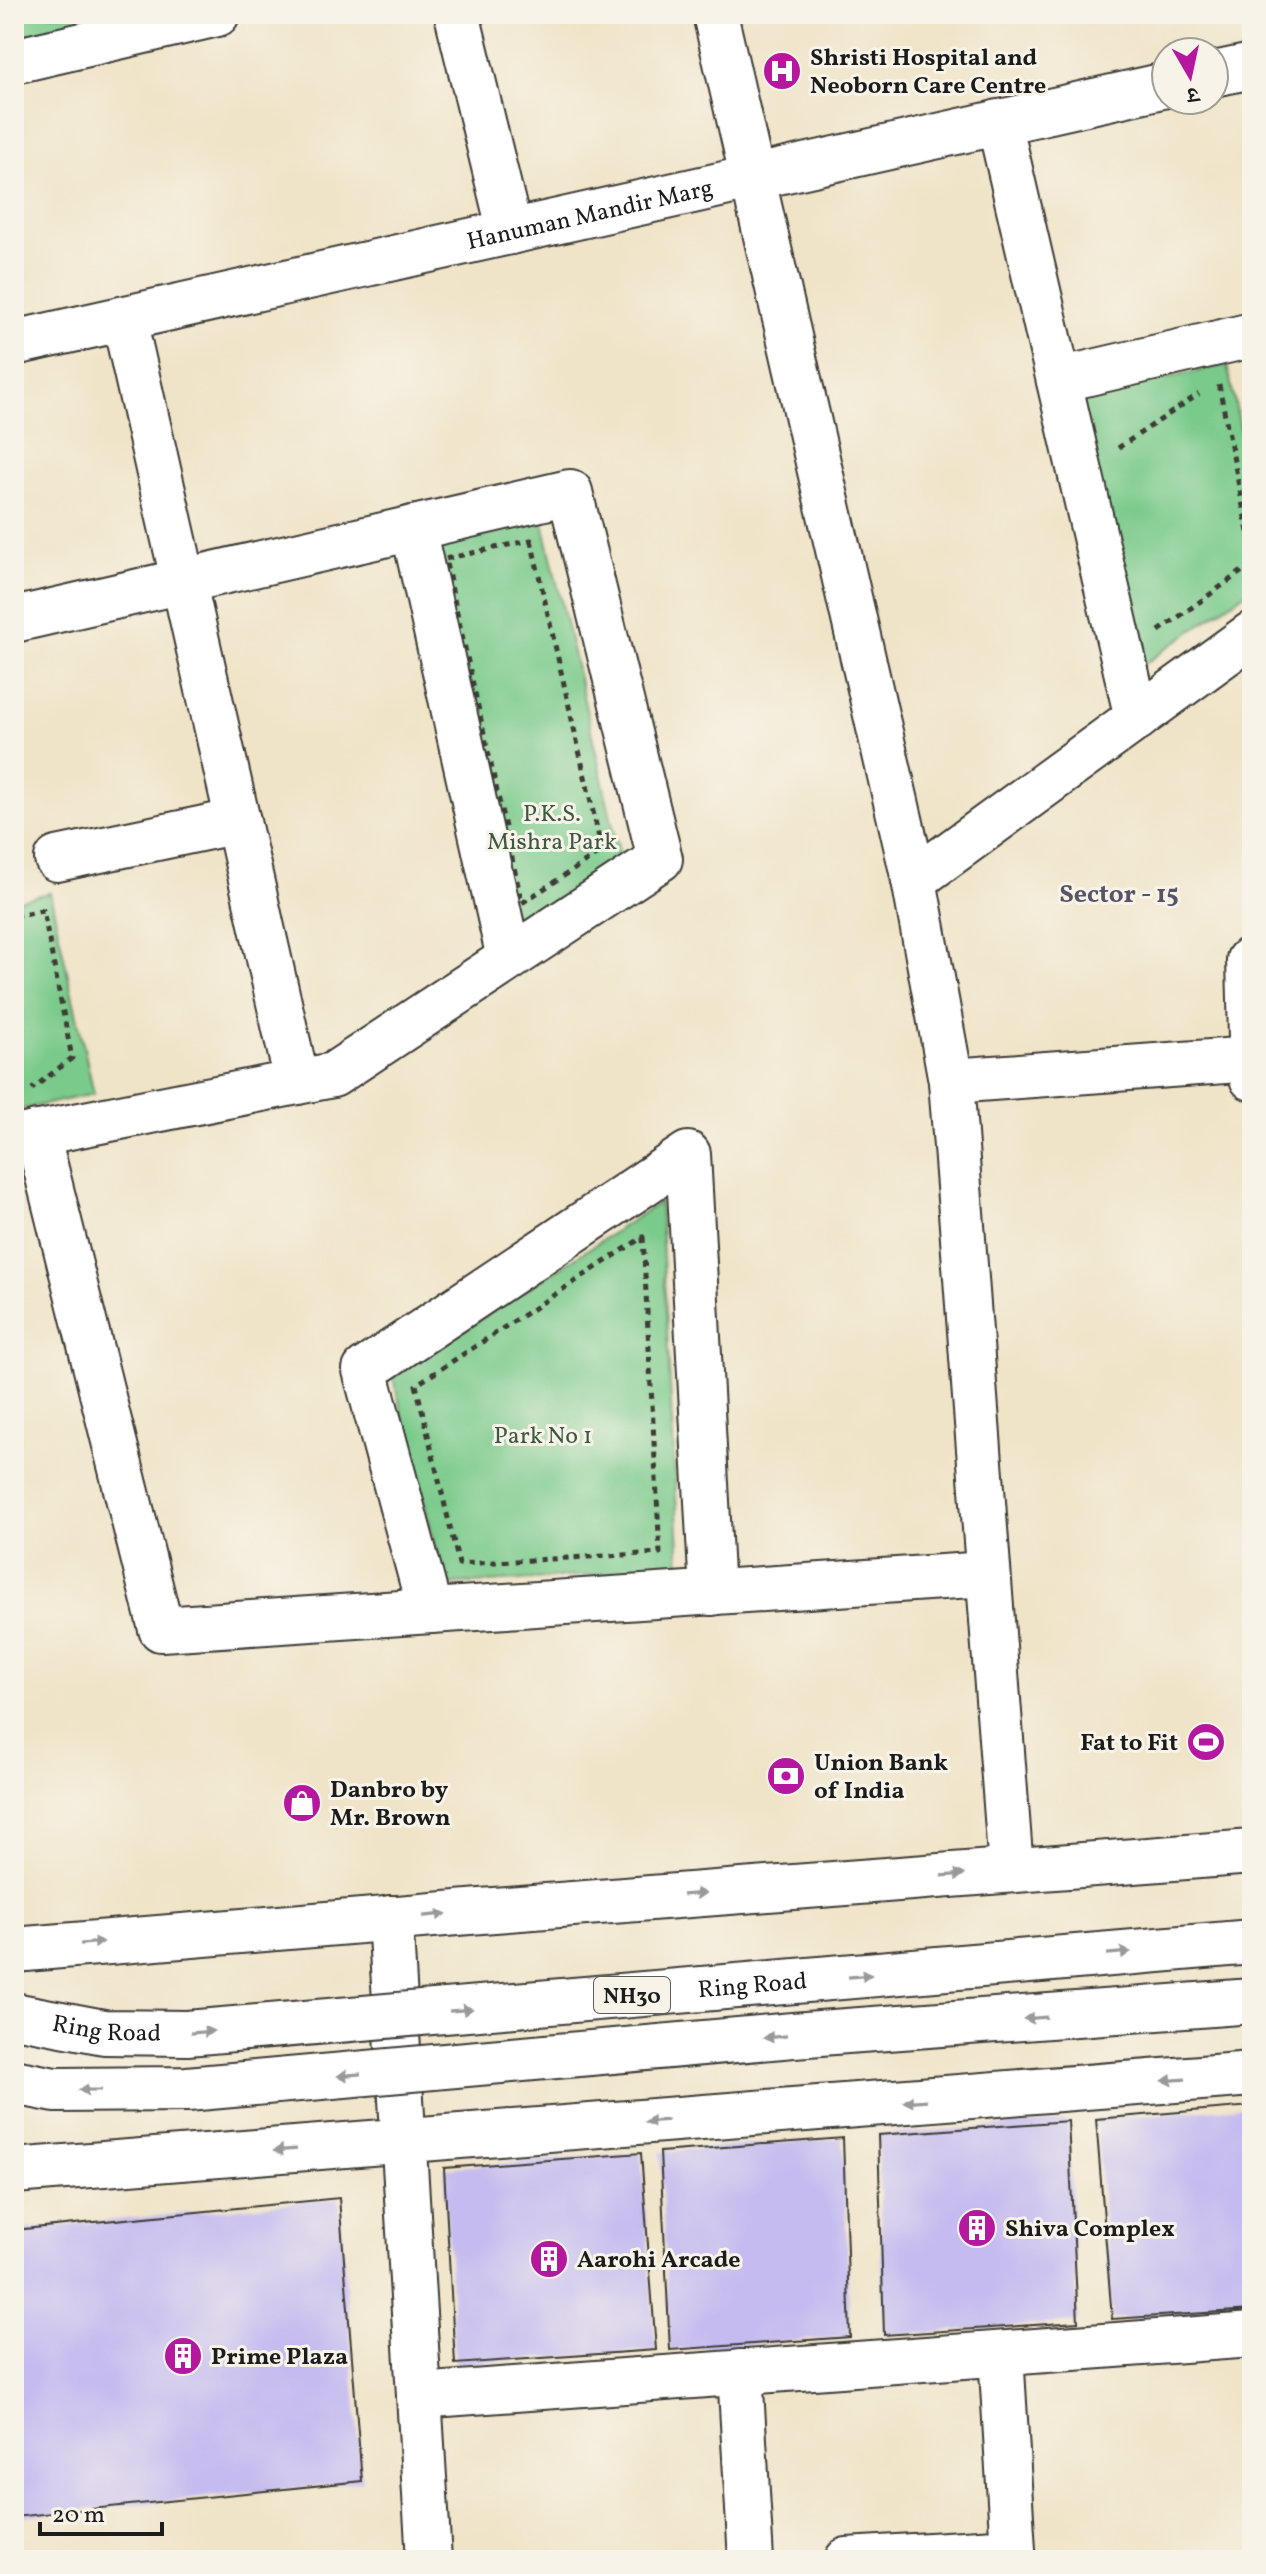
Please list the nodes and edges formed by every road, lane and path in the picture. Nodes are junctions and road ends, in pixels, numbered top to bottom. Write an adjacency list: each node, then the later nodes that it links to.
1 (457, 14): 10 (main road)
2 (715, 14): 9 (main road)
3 (208, 15): 4 (main road)
4 (14, 61)
5 (1252, 66): 6 (main road)
6 (1230, 71)
7 (1150, 89): 8 (main road, Hanuman Mandir Marg)
8 (999, 122): 9 (main road, Hanuman Mandir Marg); 14 (main road)
9 (752, 178): 10 (main road, Hanuman Mandir Marg); 27 (main road)
10 (510, 232): 11 (main road, Hanuman Mandir Marg)
11 (124, 319): 12 (main road, Hanuman Mandir Marg); 19 (main road)
12 (14, 343)
13 (1250, 347): 14 (main road)
14 (1059, 380): 23 (main road)
15 (1106, 456): 17 (path)
16 (413, 528): 19 (main road); 29 (main road); 29 (main road)
17 (1252, 552)
18 (1252, 564): 22 (path)
19 (184, 580): 20 (main road); 24 (main road)
20 (14, 620)
21 (1252, 634): 23 (main road)
22 (1154, 635)
23 (1137, 718): 27 (main road)
24 (238, 821): 26 (main road); 33 (main road)
25 (602, 851): 25 (path)
26 (57, 859)
27 (914, 880): 32 (main road)
28 (14, 916): 34 (path)
29 (509, 958): 33 (main road)
30 (1252, 958): 31 (main road)
31 (1252, 1065): 32 (main road)
32 (951, 1081): 36 (main road)
33 (297, 1082): 34 (main road)
34 (26, 1121): 38 (main road)
35 (660, 1553): 35 (path)
36 (987, 1574): 37 (main road); 40 (main road)
37 (712, 1593): 38 (main road); 38 (main road)
38 (430, 1611)
39 (1252, 1852): 40 (main road)
40 (1011, 1870): 41 (main road, one-way to 40)
41 (390, 1918): 43 (main road, one-way to 41); 48 (main road)
42 (1252, 1942): 45 (main road, Ring Road / NH30, one-way to 42, bridge)
43 (14, 1950)
44 (1252, 2001): 47 (main road, NH30, one-way to 47, bridge)
45 (14, 2015)
46 (1252, 2074): 48 (main road, one-way to 48)
47 (14, 2082)
48 (403, 2141): 49 (main road, one-way to 49); 53 (main road)
49 (14, 2171)
50 (1252, 2335): 51 (main road)
51 (1001, 2354): 52 (main road); 56 (main road)
52 (740, 2372): 53 (main road); 55 (main road)
53 (419, 2396): 54 (main road)
54 (429, 2560)
55 (751, 2560)
56 (847, 2560)

